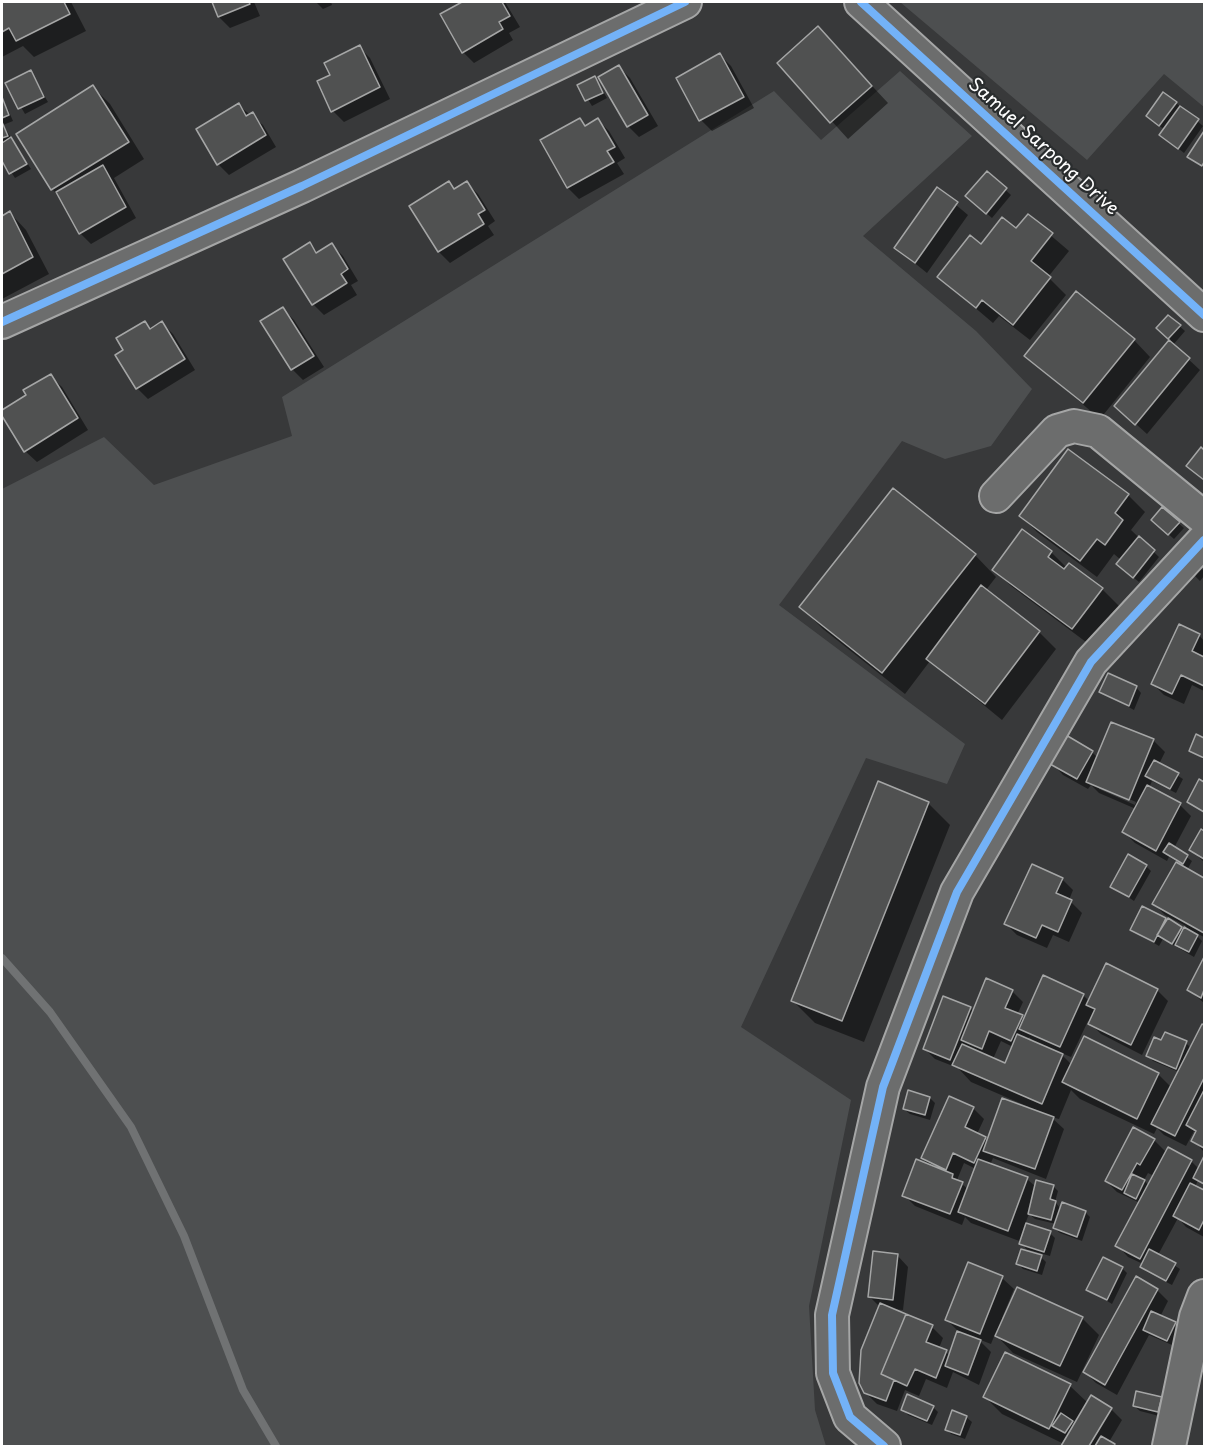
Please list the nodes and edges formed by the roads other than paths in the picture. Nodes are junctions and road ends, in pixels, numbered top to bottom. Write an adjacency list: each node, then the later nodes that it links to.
1 (685, 2): 4 (street)
2 (861, 2): 3 (street, Samuel Sarpong Drive)
3 (1204, 315)
4 (2, 322)
5 (996, 496): 6 (street)
6 (1204, 518)
7 (1204, 540): 9 (street)
8 (1204, 1296): 10 (street)
9 (884, 1446)
10 (1168, 1446)

